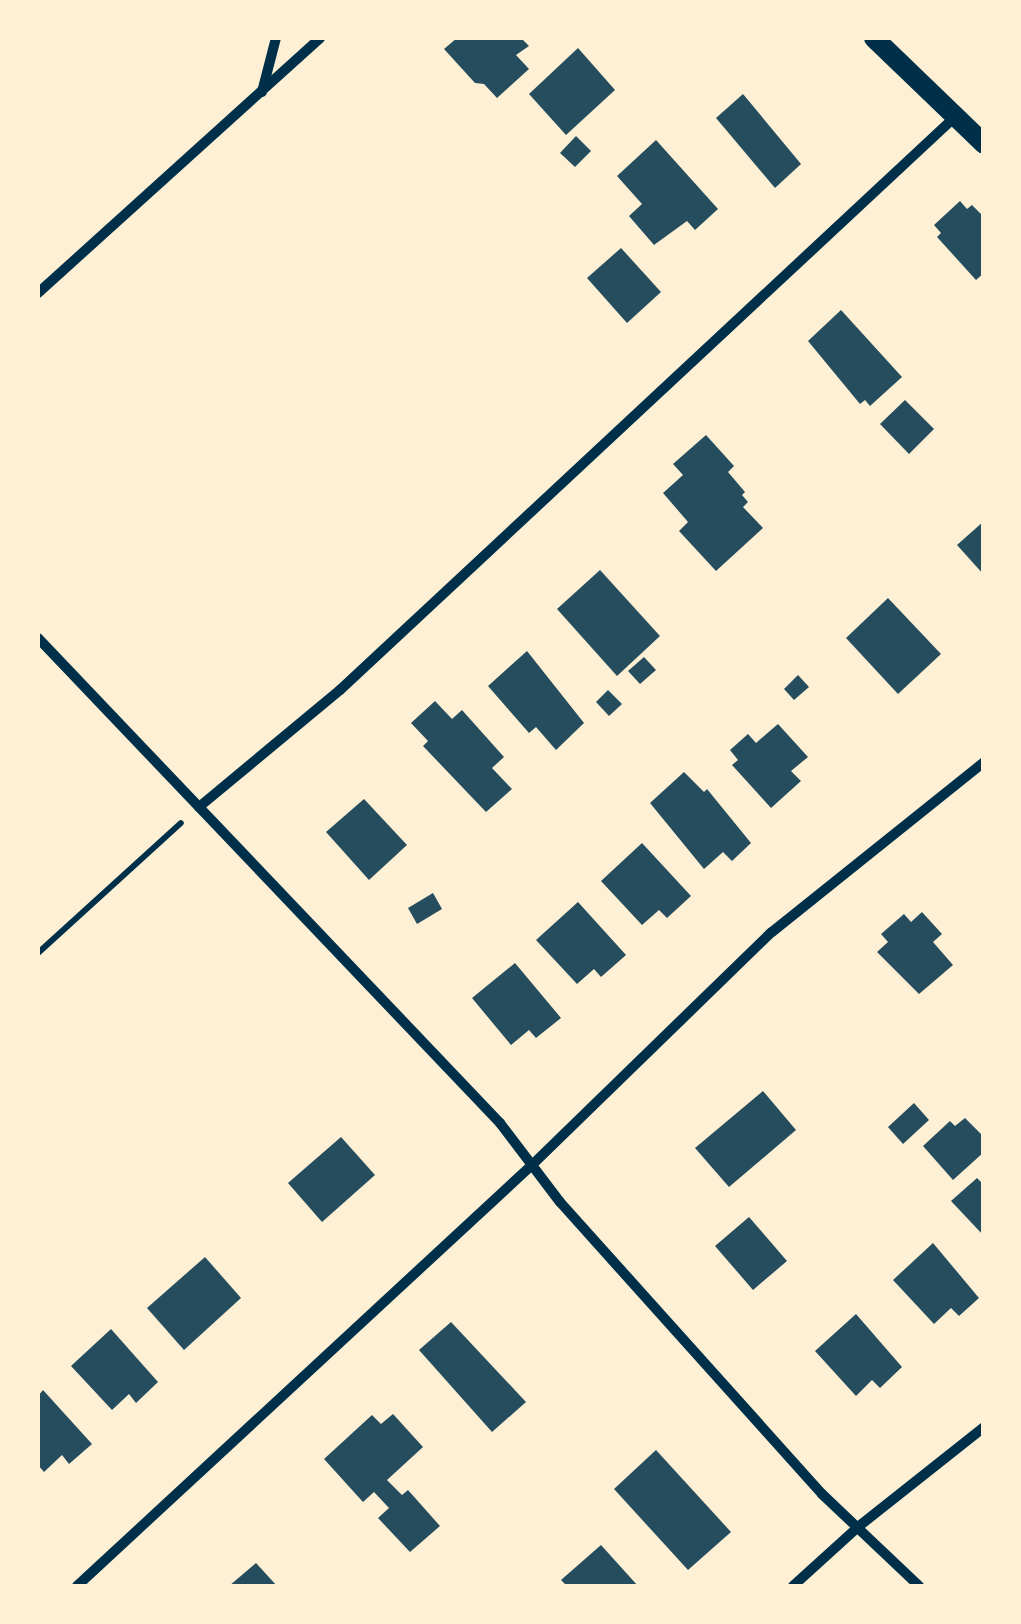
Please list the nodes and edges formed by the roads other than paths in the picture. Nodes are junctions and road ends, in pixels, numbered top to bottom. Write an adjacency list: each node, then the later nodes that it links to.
1 (276, 38): 4 (street)
2 (320, 38): 4 (street)
3 (874, 38): 5 (main road)
4 (262, 92): 7 (street)
5 (956, 116): 6 (main road); 10 (street)
6 (984, 144)
7 (38, 293)
8 (38, 638): 10 (street)
9 (984, 762): 11 (street)
10 (199, 806): 11 (street)
11 (532, 1165): 13 (street); 14 (street)
12 (984, 1426): 13 (street)
13 (858, 1527): 15 (street); 16 (street)
14 (78, 1586)
15 (794, 1586)
16 (918, 1586)

